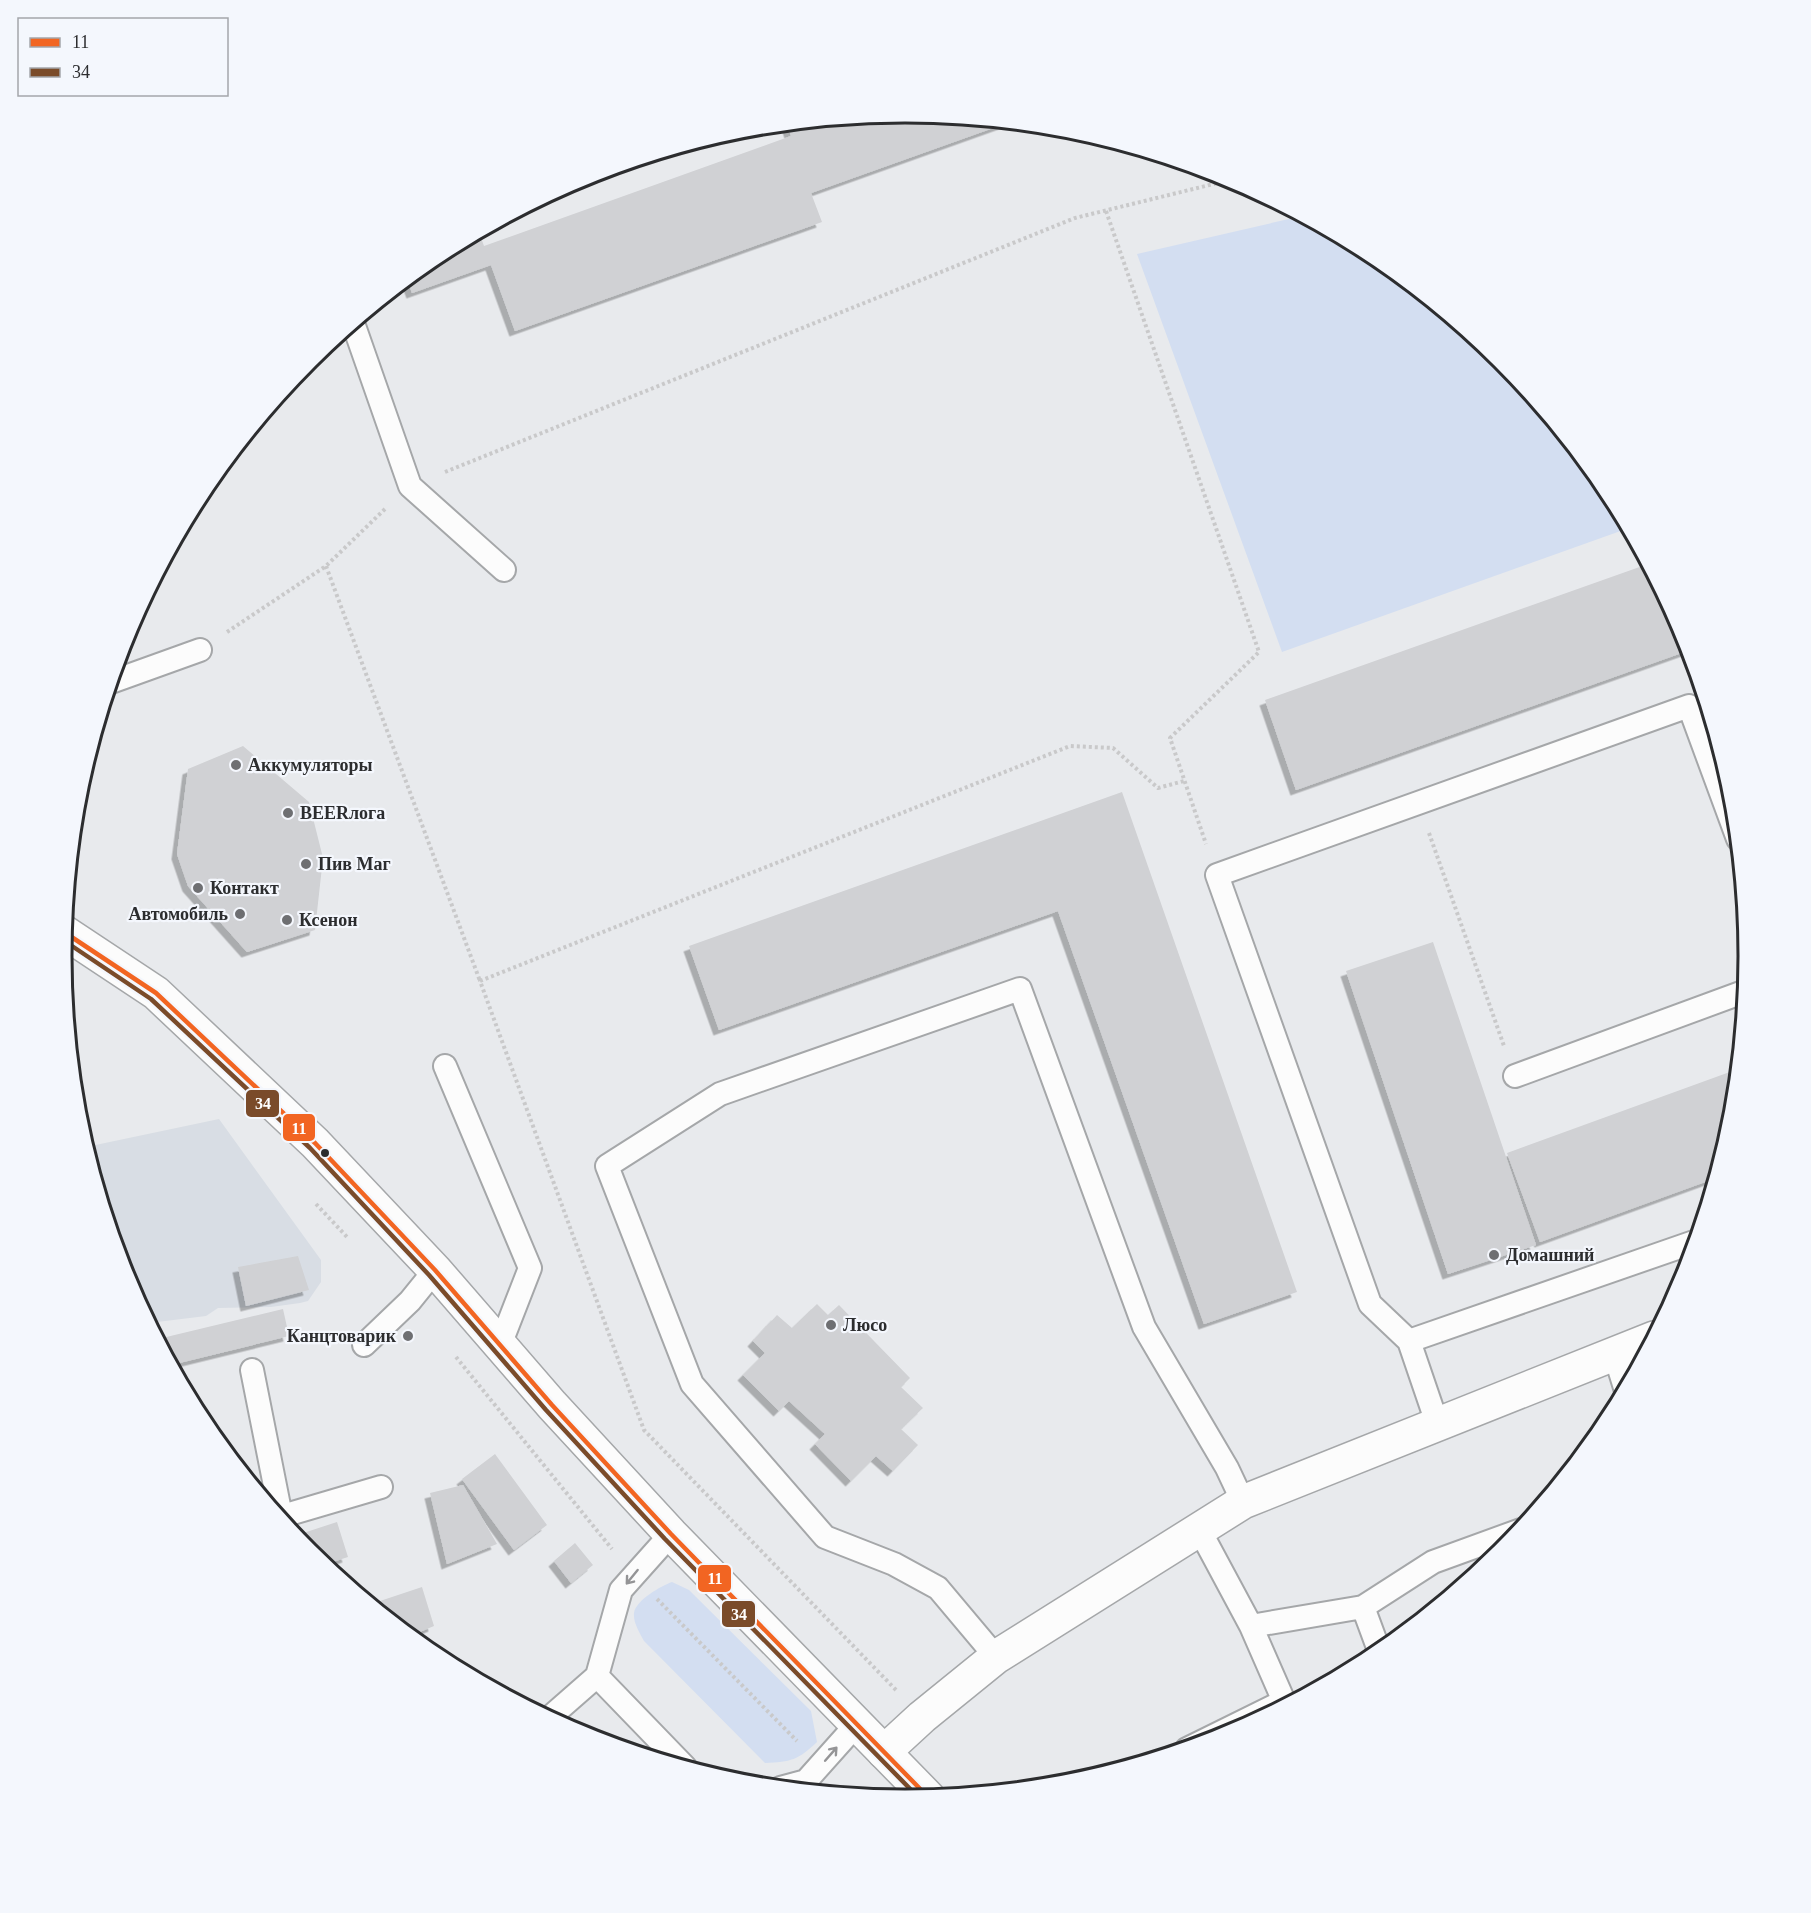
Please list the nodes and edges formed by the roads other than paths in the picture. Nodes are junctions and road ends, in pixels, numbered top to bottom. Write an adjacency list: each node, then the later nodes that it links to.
1 (356, 330): 2 (lane)
2 (504, 570)
3 (201, 650): 4 (lane)
4 (120, 679)
5 (1724, 802): 12 (lane)
6 (73, 938): 11 (street)
7 (1738, 994): 9 (lane)
8 (445, 1066): 15 (lane)
9 (1515, 1076)
10 (1688, 1243): 12 (lane)
11 (435, 1270): 14 (lane); 15 (street)
12 (1409, 1341): 19 (lane)
13 (1644, 1341): 16 (street)
14 (364, 1345)
15 (500, 1345): 25 (street)
16 (1614, 1352): 18 (lane); 19 (street)
17 (252, 1370): 22 (lane)
18 (1623, 1380)
19 (1438, 1426): 21 (street)
20 (381, 1487): 23 (lane)
21 (1243, 1502): 24 (street); 30 (lane)
22 (278, 1505)
23 (287, 1514)
24 (1199, 1529): 28 (lane); 30 (street)
25 (672, 1534): 31 (lane, one-way to 31); 34 (street)
26 (1504, 1536): 27 (lane)
27 (1363, 1607): 28 (lane); 29 (lane)
28 (1251, 1626): 32 (lane)
29 (1377, 1644)
30 (996, 1657): 35 (street)
31 (597, 1676): 33 (lane); 36 (lane)
32 (1283, 1699)
33 (555, 1712)
34 (856, 1725): 35 (street); 37 (lane, one-way to 34)
35 (884, 1752): 38 (street)
36 (675, 1757)
37 (798, 1783)
38 (921, 1789)

